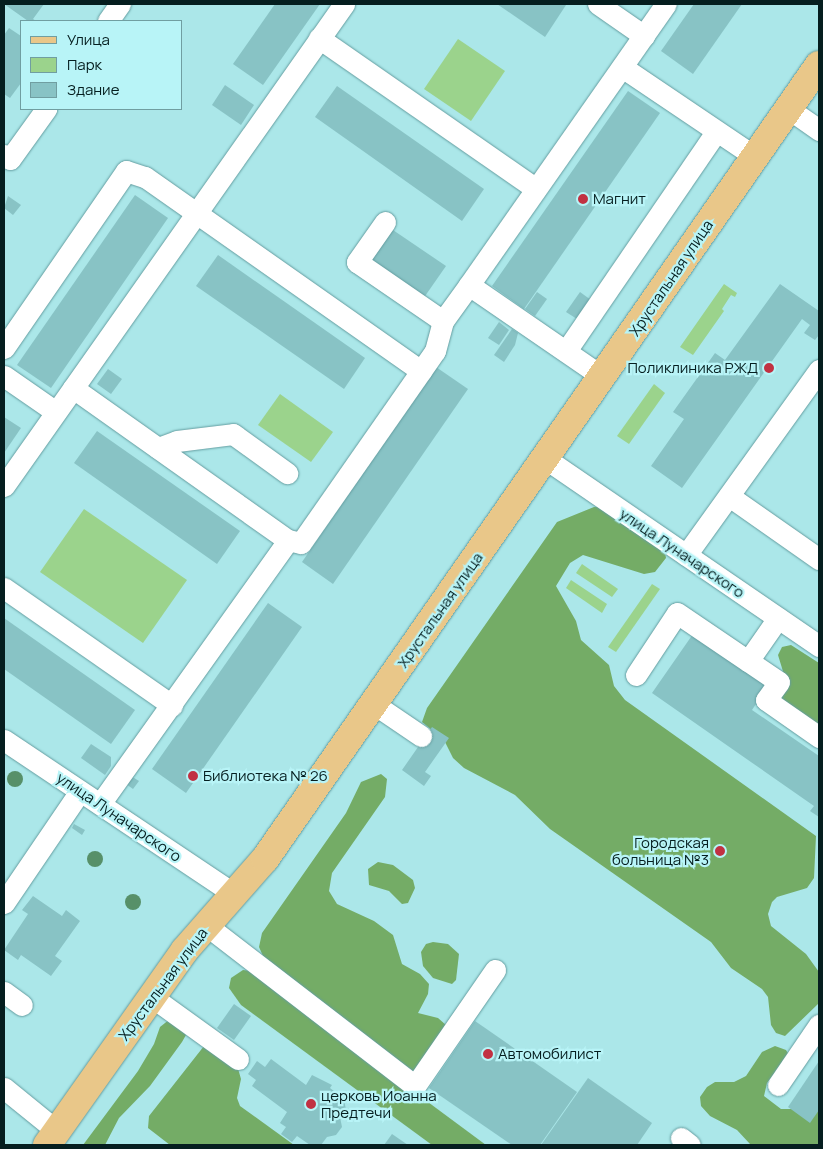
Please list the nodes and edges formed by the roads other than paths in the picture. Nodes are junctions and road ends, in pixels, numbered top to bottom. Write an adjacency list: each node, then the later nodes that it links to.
1 (120, 4): 5 (street)
2 (344, 4): 7 (street)
3 (598, 4): 6 (street)
4 (666, 4): 6 (street)
5 (109, 20)
6 (644, 36): 9 (street)
7 (319, 38): 16 (street); 17 (street)
8 (819, 65): 10 (main road, Хрустальная улица)
9 (622, 67): 13 (street); 16 (street)
10 (789, 109): 12 (street); 15 (main road, Хрустальная улица)
11 (45, 110): 14 (street)
12 (819, 130)
13 (716, 132): 15 (street); 22 (street)
14 (4, 155)
15 (754, 156): 26 (main road, Хрустальная улица)
16 (536, 189): 19 (street)
17 (196, 213): 21 (street); 24 (street); 27 (street)
18 (385, 222): 20 (street)
19 (469, 284): 20 (street); 22 (street)
20 (443, 321): 24 (street)
21 (4, 348)
22 (566, 351): 26 (street)
23 (819, 370): 33 (street)
24 (421, 372): 34 (street)
25 (4, 376): 28 (street)
26 (603, 376): 30 (main road, Хрустальная улица)
27 (73, 388): 28 (street); 29 (street)
28 (56, 412): 32 (street)
29 (158, 448): 31 (street); 34 (street)
30 (546, 459): 35 (street, улица Луначарского); 42 (main road, Хрустальная улица)
31 (287, 473)
32 (4, 486)
33 (729, 496): 35 (street); 36 (street)
34 (288, 540): 43 (street)
35 (686, 555): 38 (street, улица Луначарского)
36 (819, 559)
37 (4, 588): 43 (street)
38 (778, 618): 39 (street, улица Луначарского); 40 (street)
39 (819, 646)
40 (748, 661): 41 (street); 45 (street)
41 (636, 675)
42 (374, 704): 44 (street); 49 (main road, Хрустальная улица)
43 (172, 706): 48 (street)
44 (421, 736)
45 (819, 737)
46 (4, 740): 47 (street, улица Луначарского)
47 (80, 790): 48 (street, улица Луначарского); 50 (street)
48 (100, 804): 49 (street, улица Луначарского)
49 (234, 894): 51 (main road, Хрустальная улица)
50 (4, 903)
51 (206, 925): 52 (street); 54 (main road, Хрустальная улица)
52 (494, 970)
53 (4, 992): 55 (street)
54 (152, 997): 57 (street); 60 (main road, Хрустальная улица)
55 (22, 1005)
56 (819, 1025): 58 (street)
57 (238, 1059)
58 (778, 1085)
59 (4, 1088): 60 (street)
60 (52, 1138)

